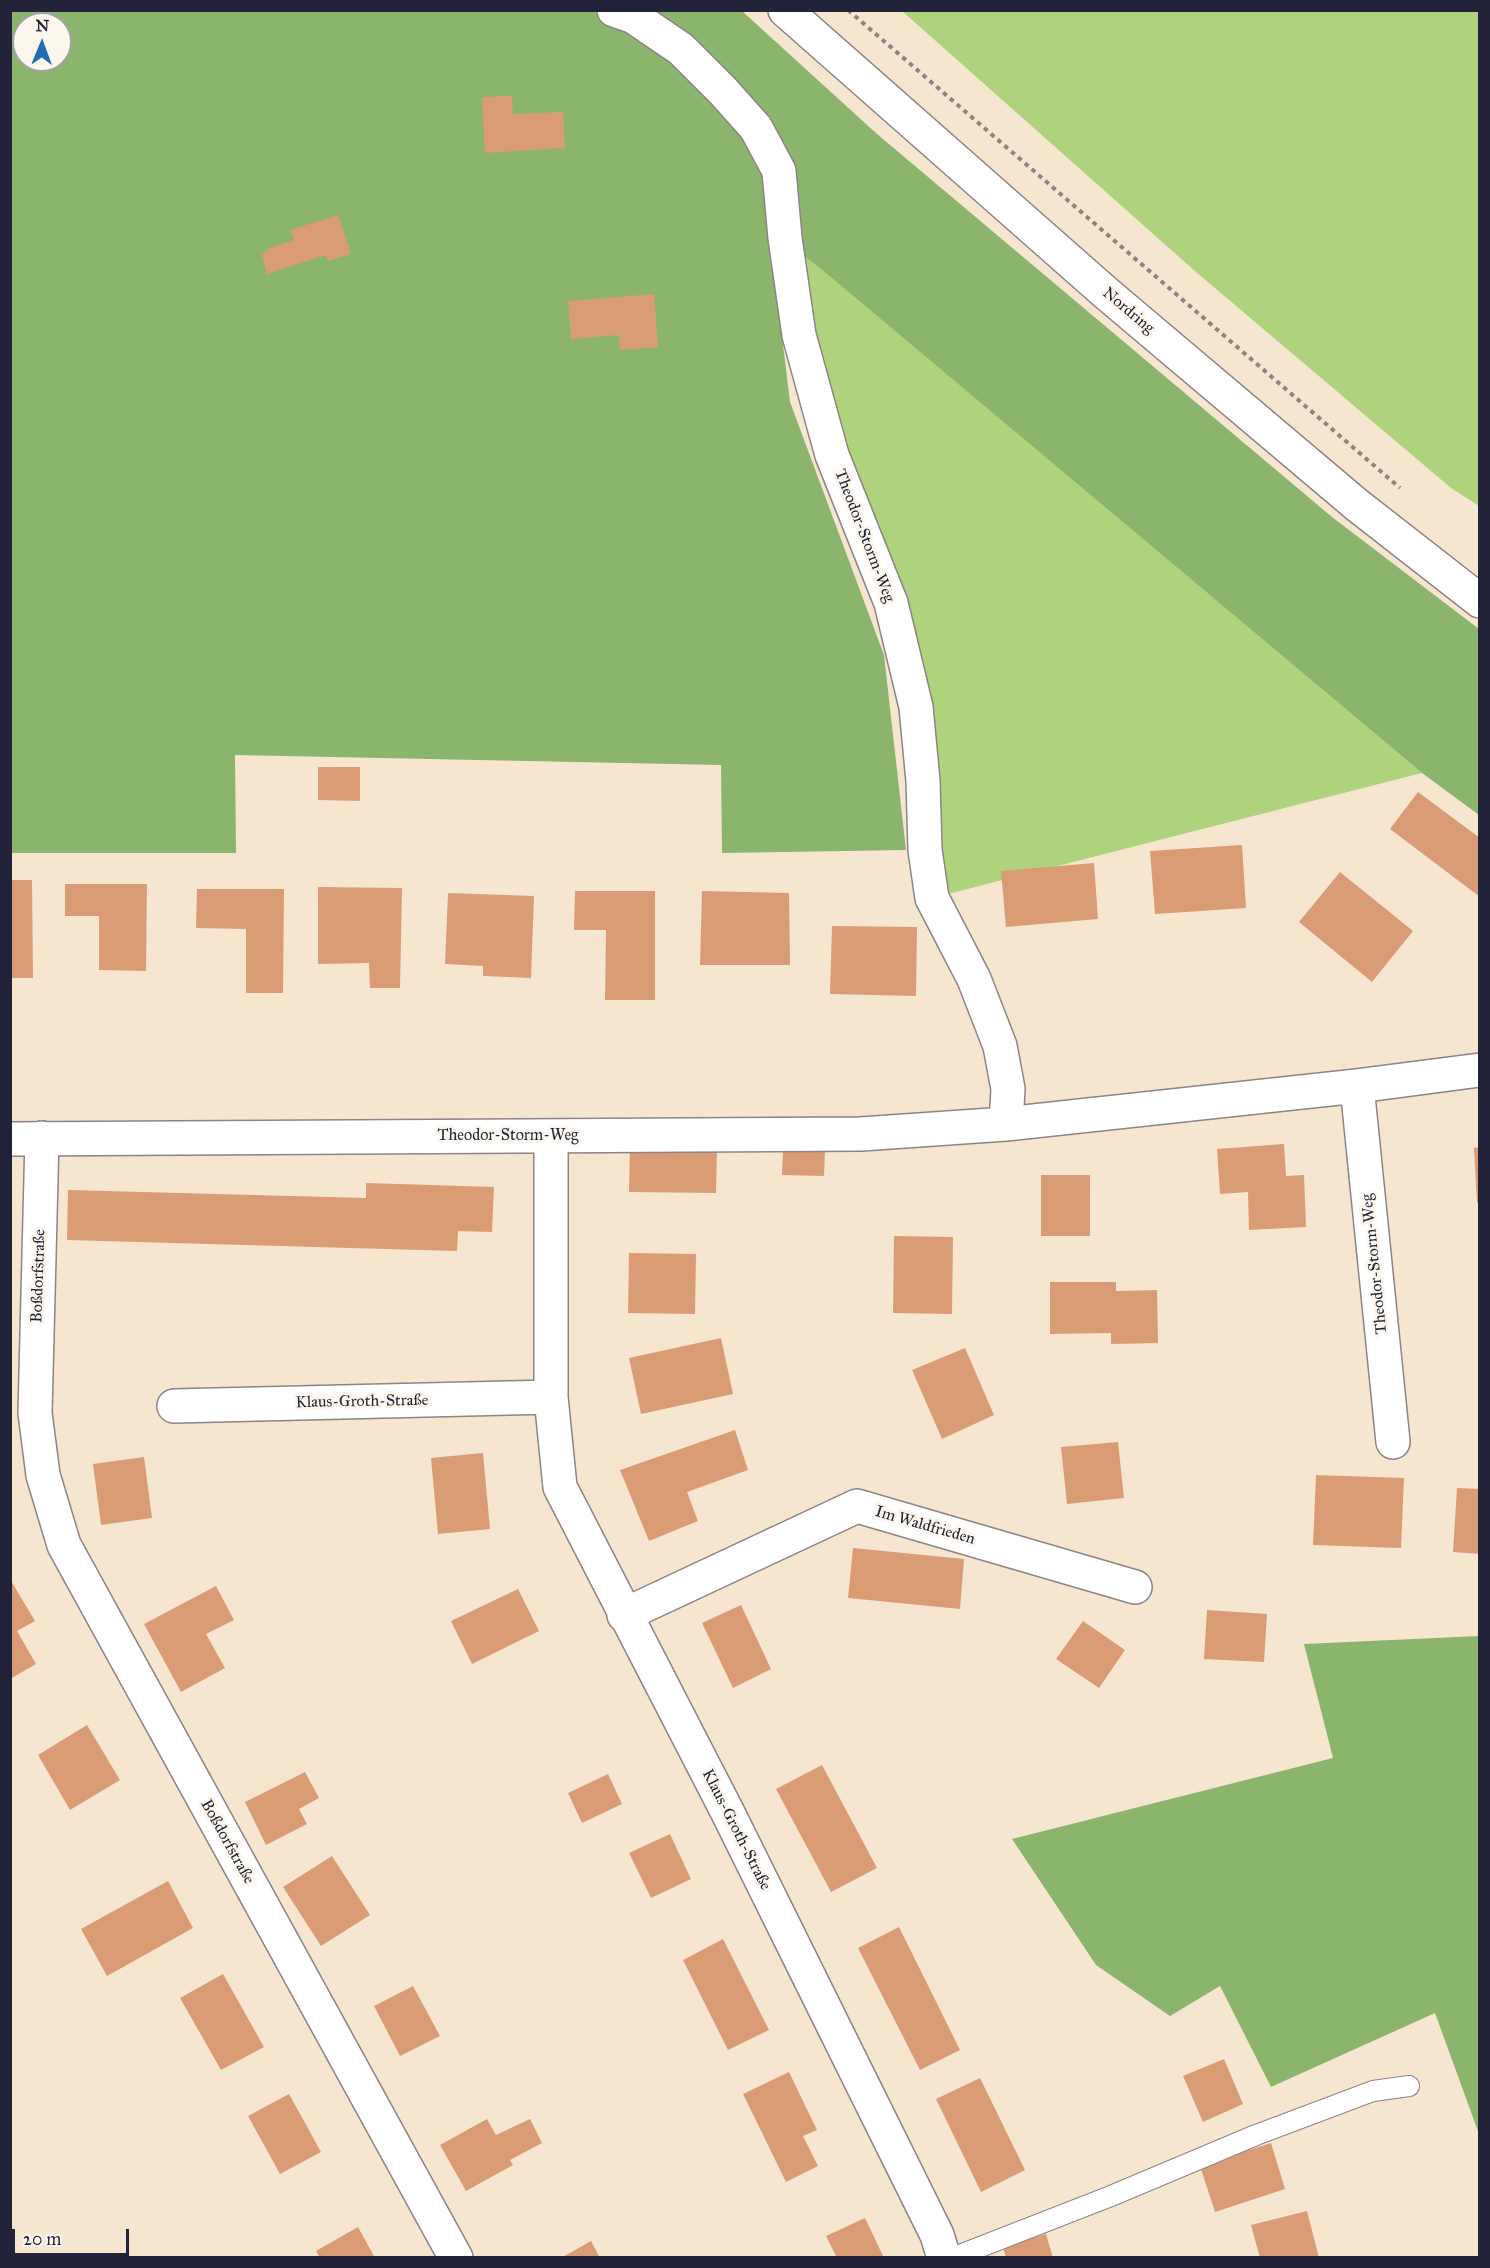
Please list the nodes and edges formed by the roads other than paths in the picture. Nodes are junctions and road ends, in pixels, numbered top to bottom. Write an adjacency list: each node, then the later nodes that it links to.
1 (614, 10): 6 (street, Theodor-Storm-Weg)
2 (785, 10): 3 (street, Nordring)
3 (1479, 601)
4 (1479, 1070): 5 (street, Theodor-Storm-Weg)
5 (1357, 1086): 6 (street, Theodor-Storm-Weg); 12 (street, Theodor-Storm-Weg)
6 (1006, 1124): 7 (street, Theodor-Storm-Weg)
7 (551, 1136): 8 (street, Theodor-Storm-Weg); 9 (street, Klaus-Groth-Straße)
8 (26, 1139): 11 (street, Boßdorfstraße)
9 (550, 1397): 10 (street, Klaus-Groth-Straße); 14 (street, Klaus-Groth-Straße)
10 (174, 1406)
11 (23, 1413): 16 (street, Boßdorfstraße)
12 (1393, 1442)
13 (1135, 1587): 14 (street, Im Waldfrieden)
14 (624, 1615): 17 (street, Klaus-Groth-Straße)
15 (1409, 2086): 18 (lane)
16 (456, 2258)
17 (944, 2258)
18 (952, 2258)

